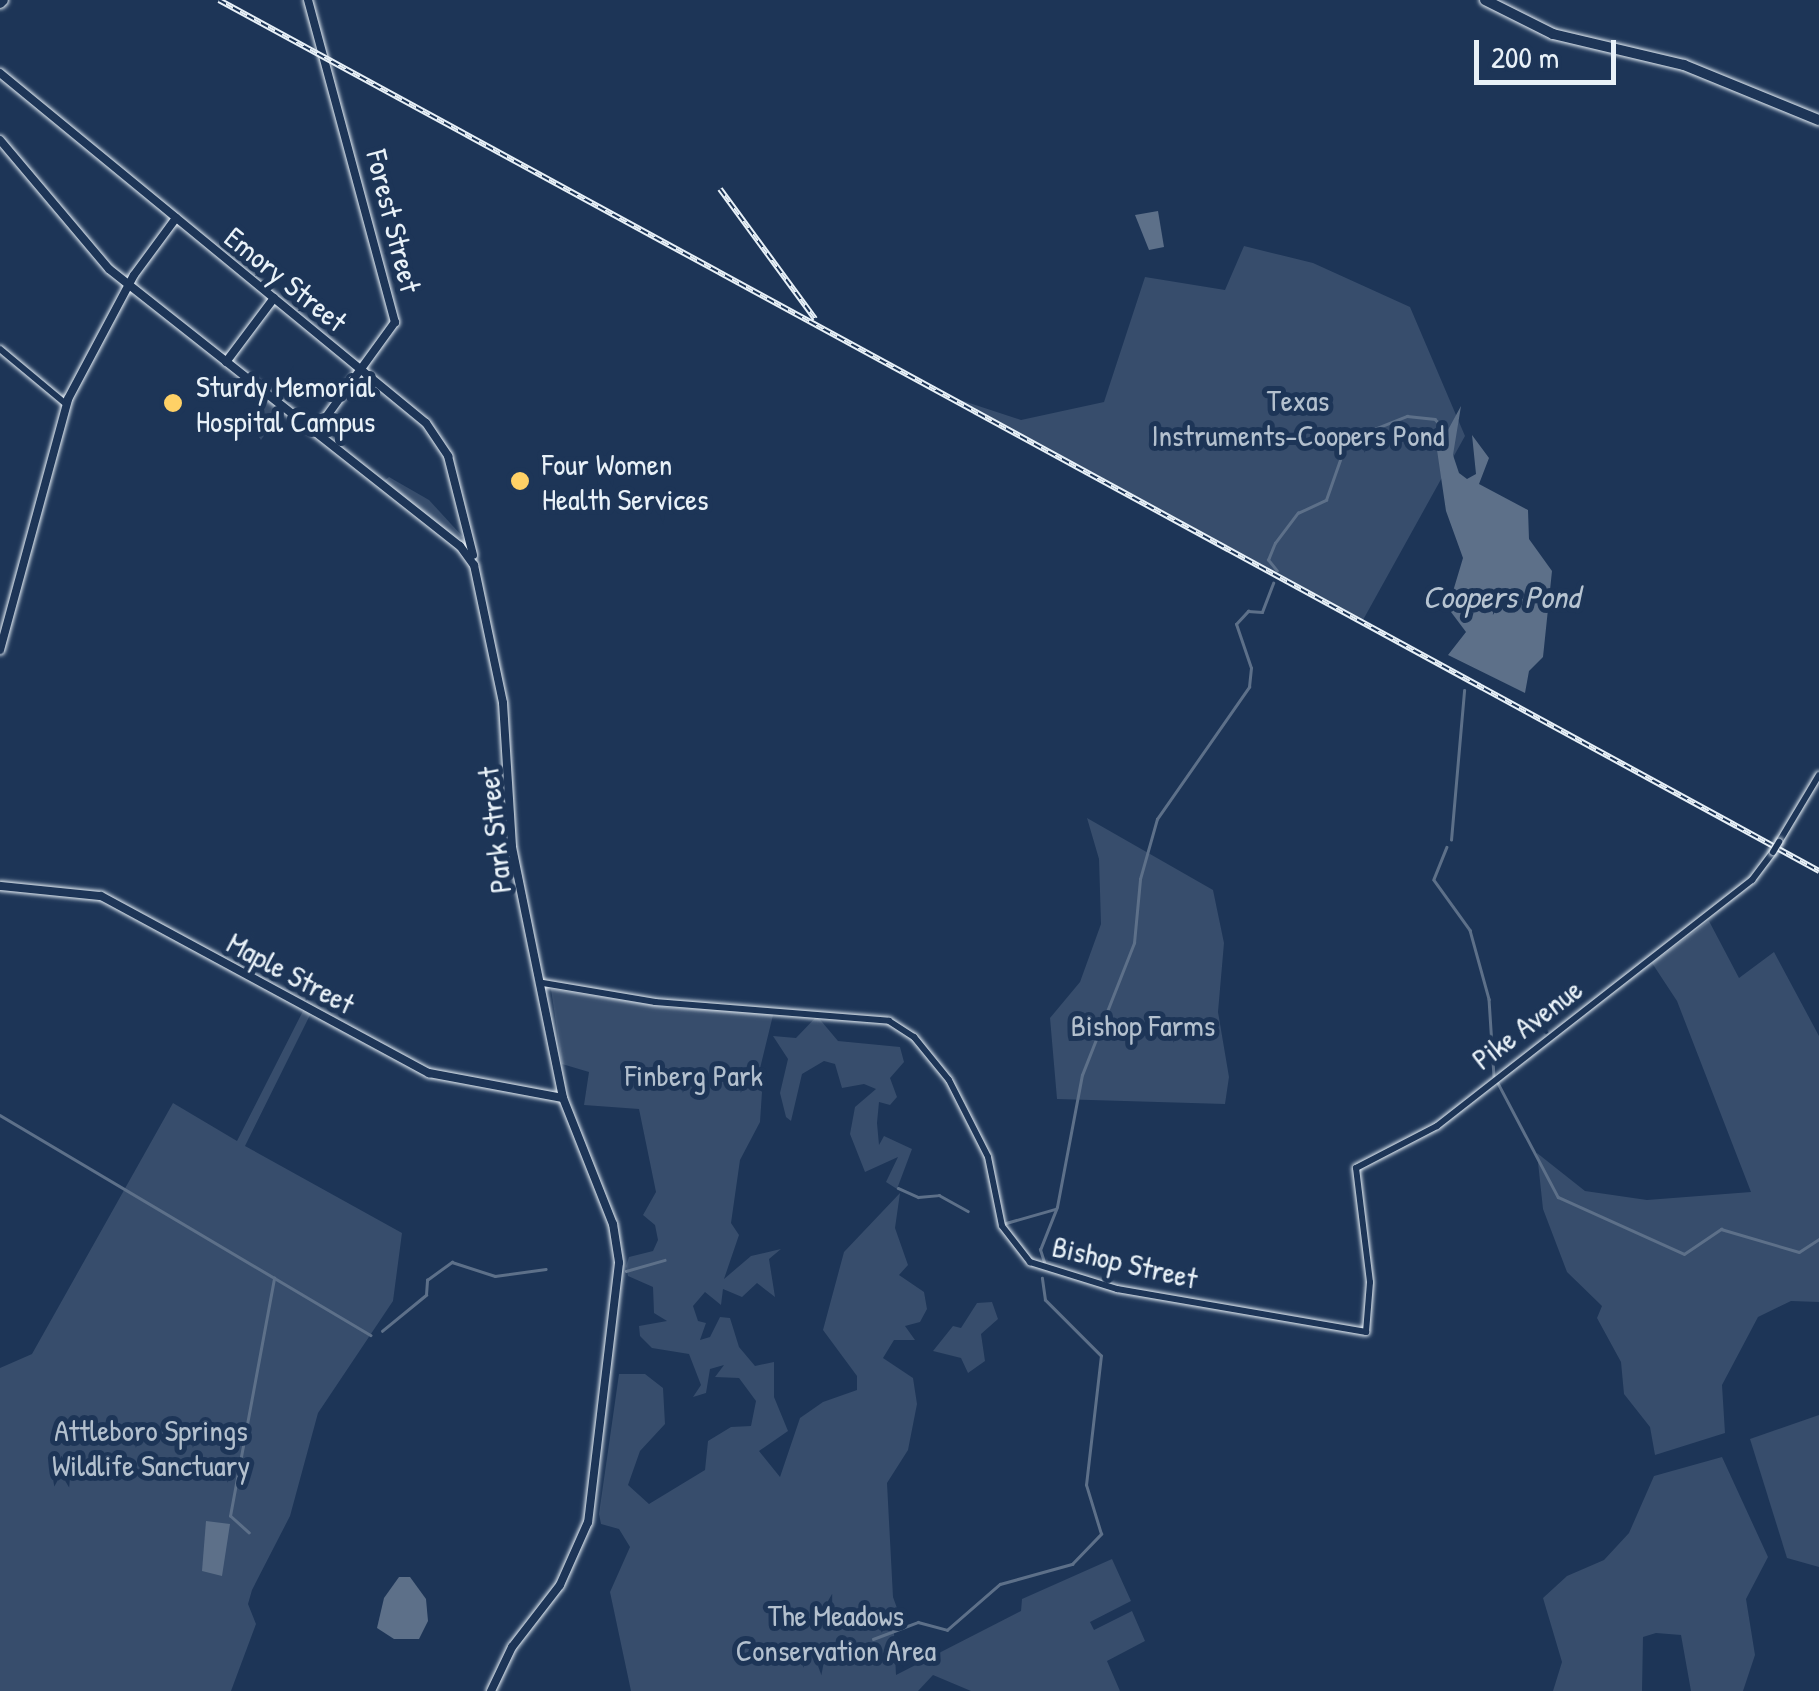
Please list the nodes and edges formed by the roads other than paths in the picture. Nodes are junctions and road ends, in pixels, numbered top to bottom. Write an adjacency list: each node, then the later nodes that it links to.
1 (308, 0): 11 (main road, Forest Street)
2 (1485, 0): 4 (highway)
3 (0, 73): 6 (main road, Emory Street)
4 (1819, 120)
5 (0, 140): 7 (main road, Park Street)
6 (176, 218): 7 (main road); 8 (main road, Emory Street)
7 (130, 286): 10 (main road, Park Street); 12 (main road)
8 (274, 298): 10 (main road); 11 (main road, Emory Street)
9 (0, 350): 12 (street)
10 (226, 362): 13 (main road, Park Street)
11 (362, 370): 13 (main road, Forest Street); 14 (main road, Emory Street)
12 (66, 404): 17 (main road)
13 (314, 432): 15 (main road, Park Street)
14 (468, 534): 15 (main road); 16 (main road, Emory Street)
15 (457, 543): 16 (main road, Park Street)
16 (474, 565): 20 (main road, Park Street)
17 (0, 650)
18 (1819, 775): 22 (street, Pike Avenue, bridge)
19 (0, 886): 21 (main road, Maple Street)
20 (542, 983): 21 (main road, Park Street); 22 (street, Bishop Street)
21 (563, 1098): 23 (main road, Park Street)
22 (1366, 1332)
23 (491, 1691)

